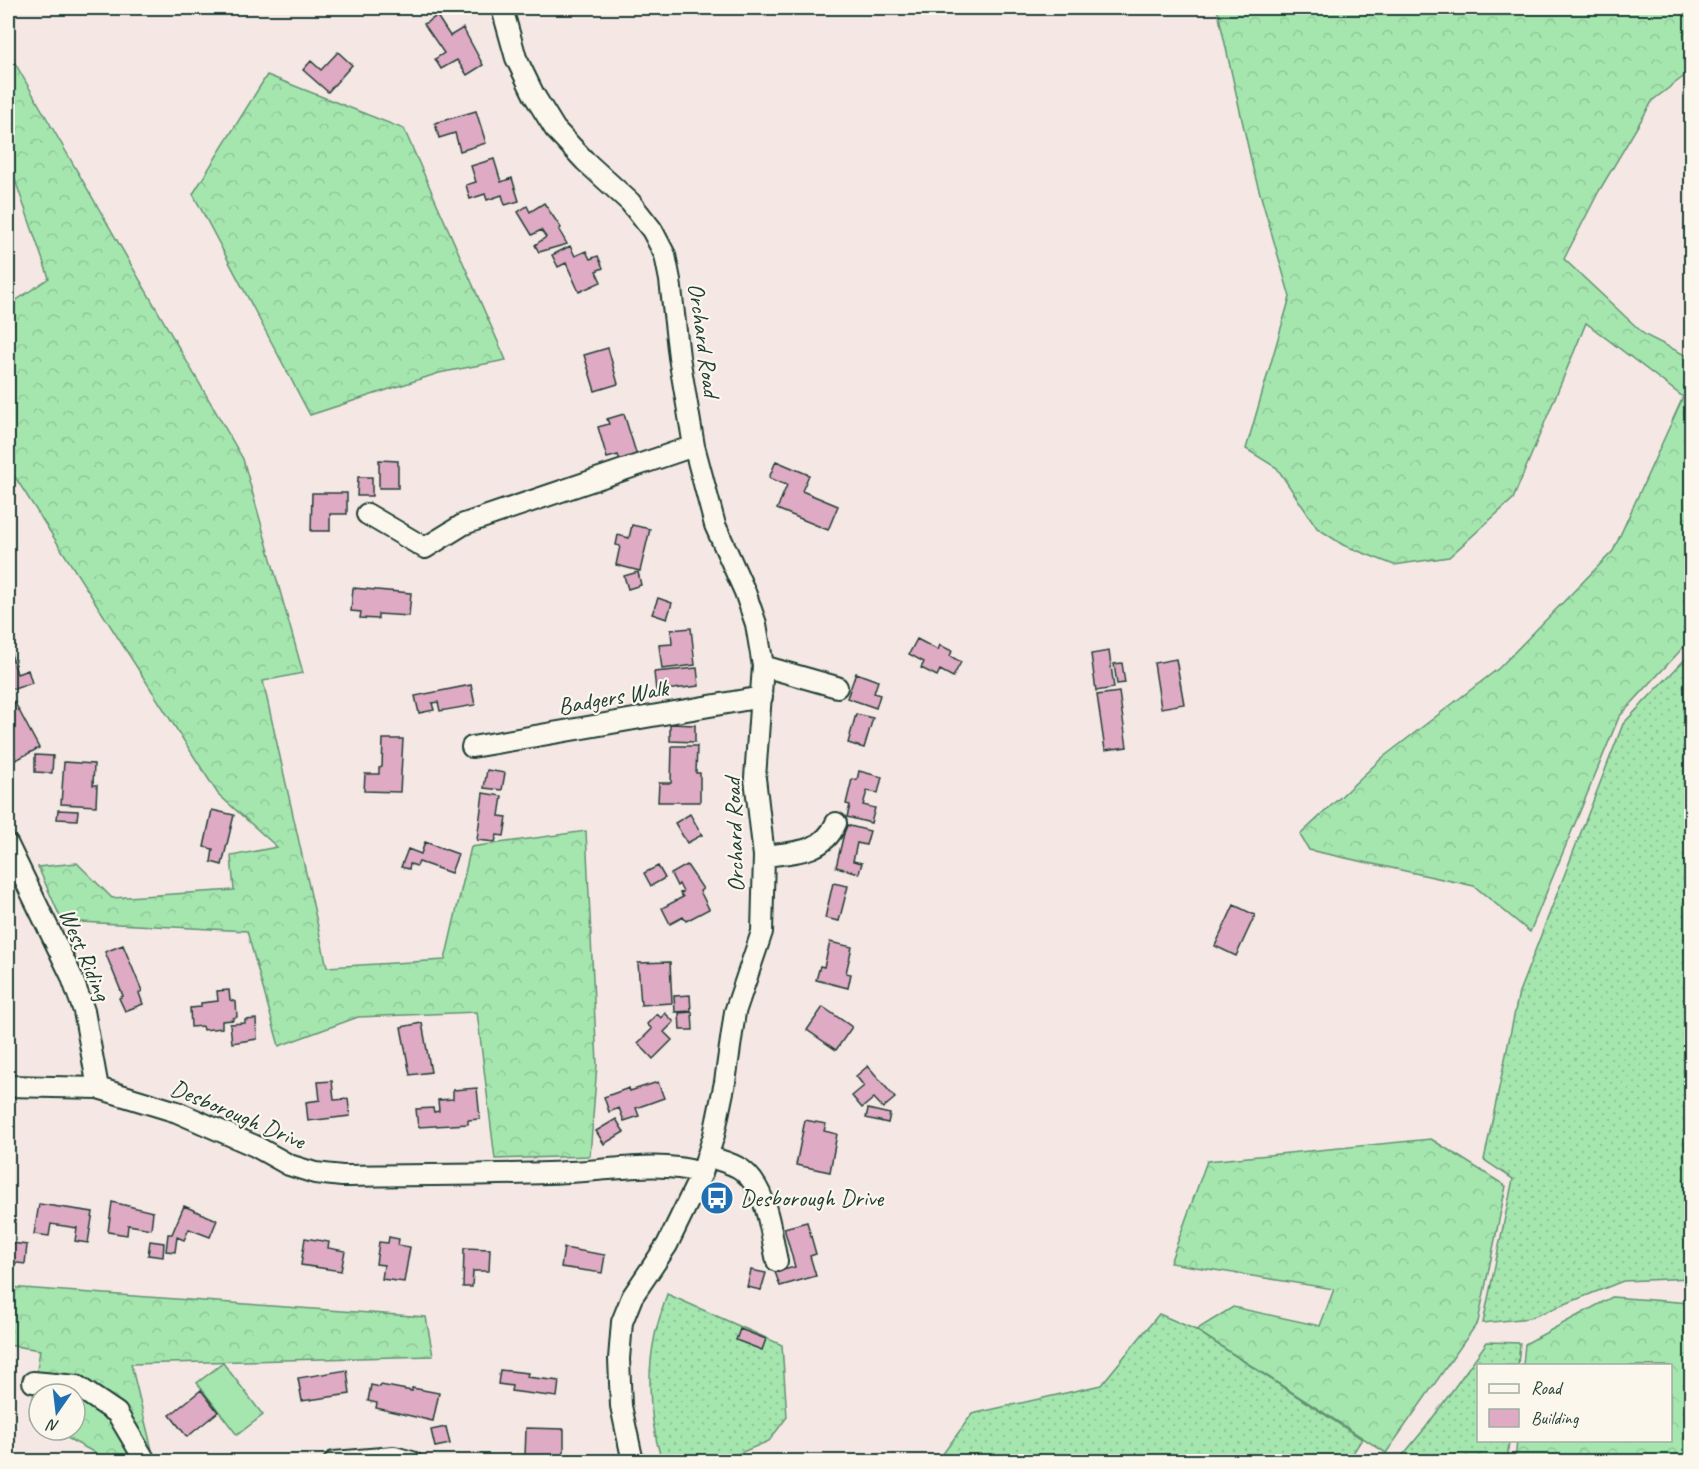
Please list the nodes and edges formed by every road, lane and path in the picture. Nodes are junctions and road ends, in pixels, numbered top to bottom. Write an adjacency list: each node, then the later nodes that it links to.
1 (502, 8): 2 (street, Orchard Road)
2 (694, 446): 3 (street); 4 (street, Orchard Road)
3 (367, 514)
4 (763, 666): 5 (street); 6 (street, Orchard Road)
5 (837, 687)
6 (762, 697): 7 (street, Badgers Walk); 10 (street, Orchard Road)
7 (472, 747)
8 (836, 823): 10 (street)
9 (8, 845): 12 (street, West Riding)
10 (764, 855): 13 (street, Orchard Road)
11 (8, 1086): 12 (street, Desborough Drive)
12 (98, 1088): 13 (street, Desborough Drive)
13 (704, 1164): 14 (street, Desborough Drive); 19 (street, Orchard Road)
14 (777, 1261)
15 (87, 1393): 16 (street)
16 (146, 1461)
17 (334, 1461): 18 (street)
18 (412, 1461)
19 (633, 1461)

